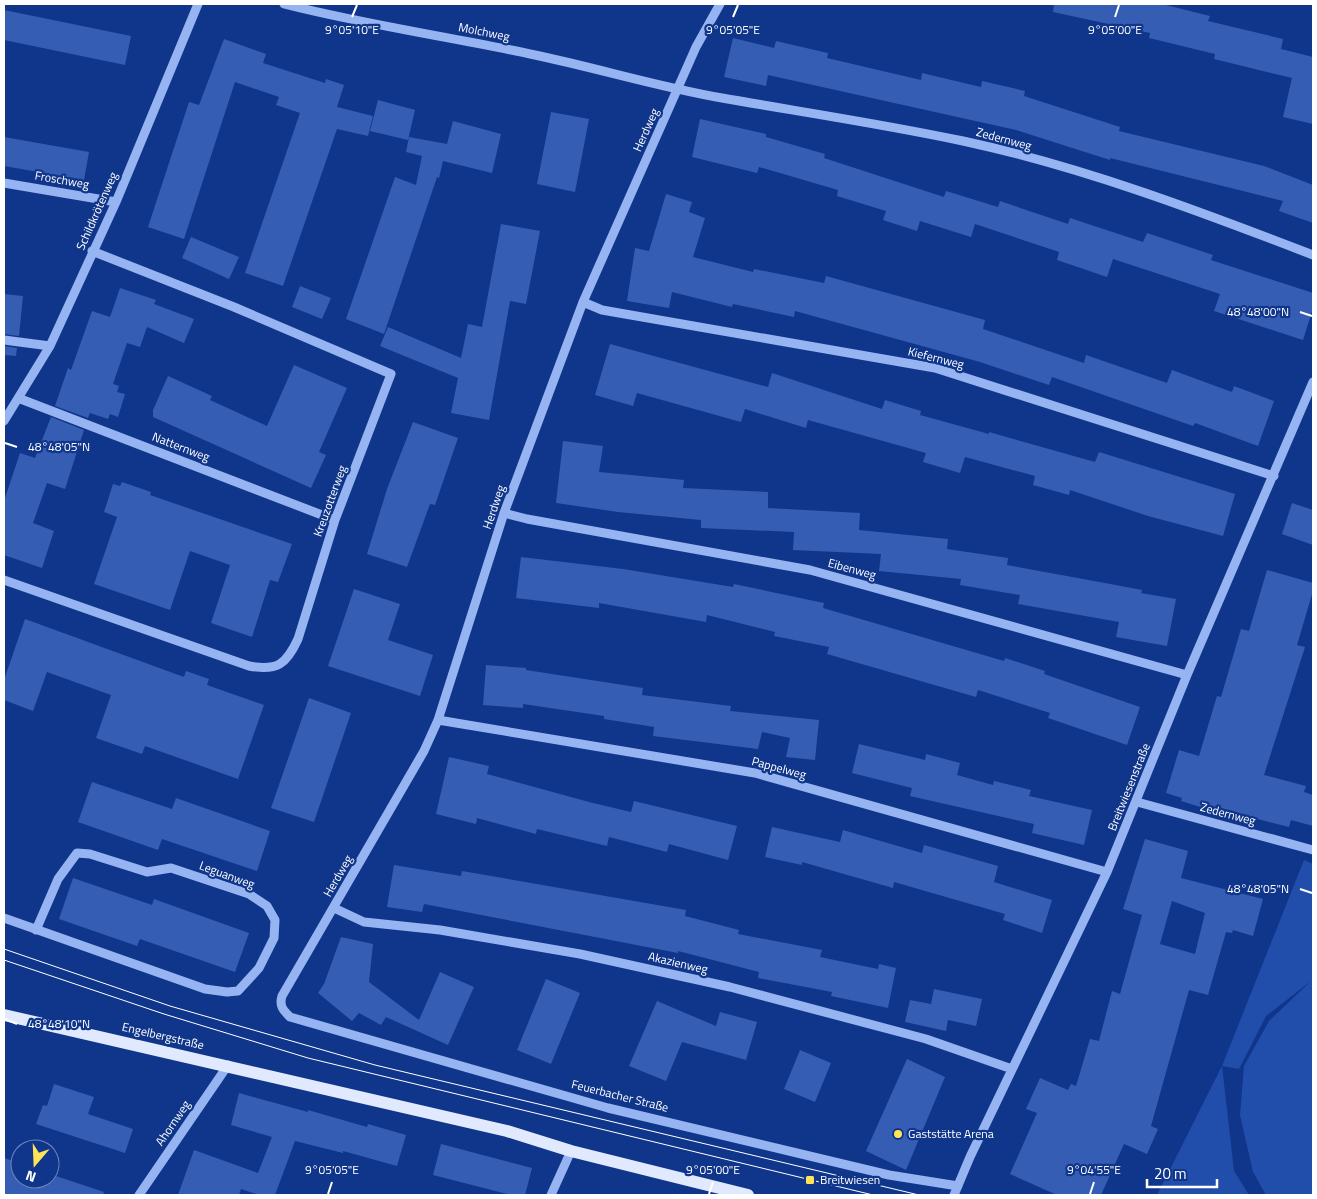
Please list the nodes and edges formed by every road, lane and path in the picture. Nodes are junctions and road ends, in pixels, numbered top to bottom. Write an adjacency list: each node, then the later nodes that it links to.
1 (198, 4): 6 (street, Schildkrötenweg)
2 (284, 4): 4 (street, Molchweg)
3 (720, 4): 4 (street, Herdweg)
4 (678, 88): 8 (street, Zedernweg); 9 (street, Herdweg)
5 (4, 183): 6 (street, Froschweg)
6 (116, 202): 7 (street, Schildkrötenweg)
7 (92, 251): 11 (street, Schildkrötenweg); 17 (street, Kreuzotterweg)
8 (1313, 255)
9 (583, 302): 15 (street, Kiefernweg); 16 (street, Herdweg)
10 (4, 340): 11 (street)
11 (50, 346): 13 (street, Schildkrötenweg)
12 (1313, 382): 15 (street, Breitwiesenstraße)
13 (18, 398): 14 (street, Schildkrötenweg); 17 (street, Natternweg)
14 (4, 421)
15 (1274, 476): 19 (street, Breitwiesenstraße)
16 (504, 513): 19 (street, Eibenweg); 20 (street, Herdweg)
17 (335, 520): 18 (street, Kreuzotterweg)
18 (4, 580)
19 (1188, 674): 21 (street, Breitwiesenstraße)
20 (438, 720): 23 (street, Pappelweg); 24 (street, Herdweg)
21 (1137, 802): 22 (street, Zedernweg); 23 (street, Breitwiesenstraße)
22 (1313, 850)
23 (1107, 872): 30 (street, Breitwiesenstraße)
24 (334, 908): 27 (street, Herdweg); 30 (street, Akazienweg)
25 (4, 918): 26 (street, Leguanweg)
26 (36, 930): 26 (street, Leguanweg)
27 (282, 1009): 32 (street, Feuerbacher Straße)
28 (4, 1015): 29 (main road, Engelbergstraße)
29 (228, 1065): 31 (main road); 33 (street, Ahornweg)
30 (1012, 1069): 32 (street, Breitwiesenstraße)
31 (571, 1151): 34 (street); 35 (main road)
32 (958, 1186): 36 (street, Breitwiesenstraße)
33 (139, 1195)
34 (551, 1195)
35 (748, 1195)
36 (954, 1195)

